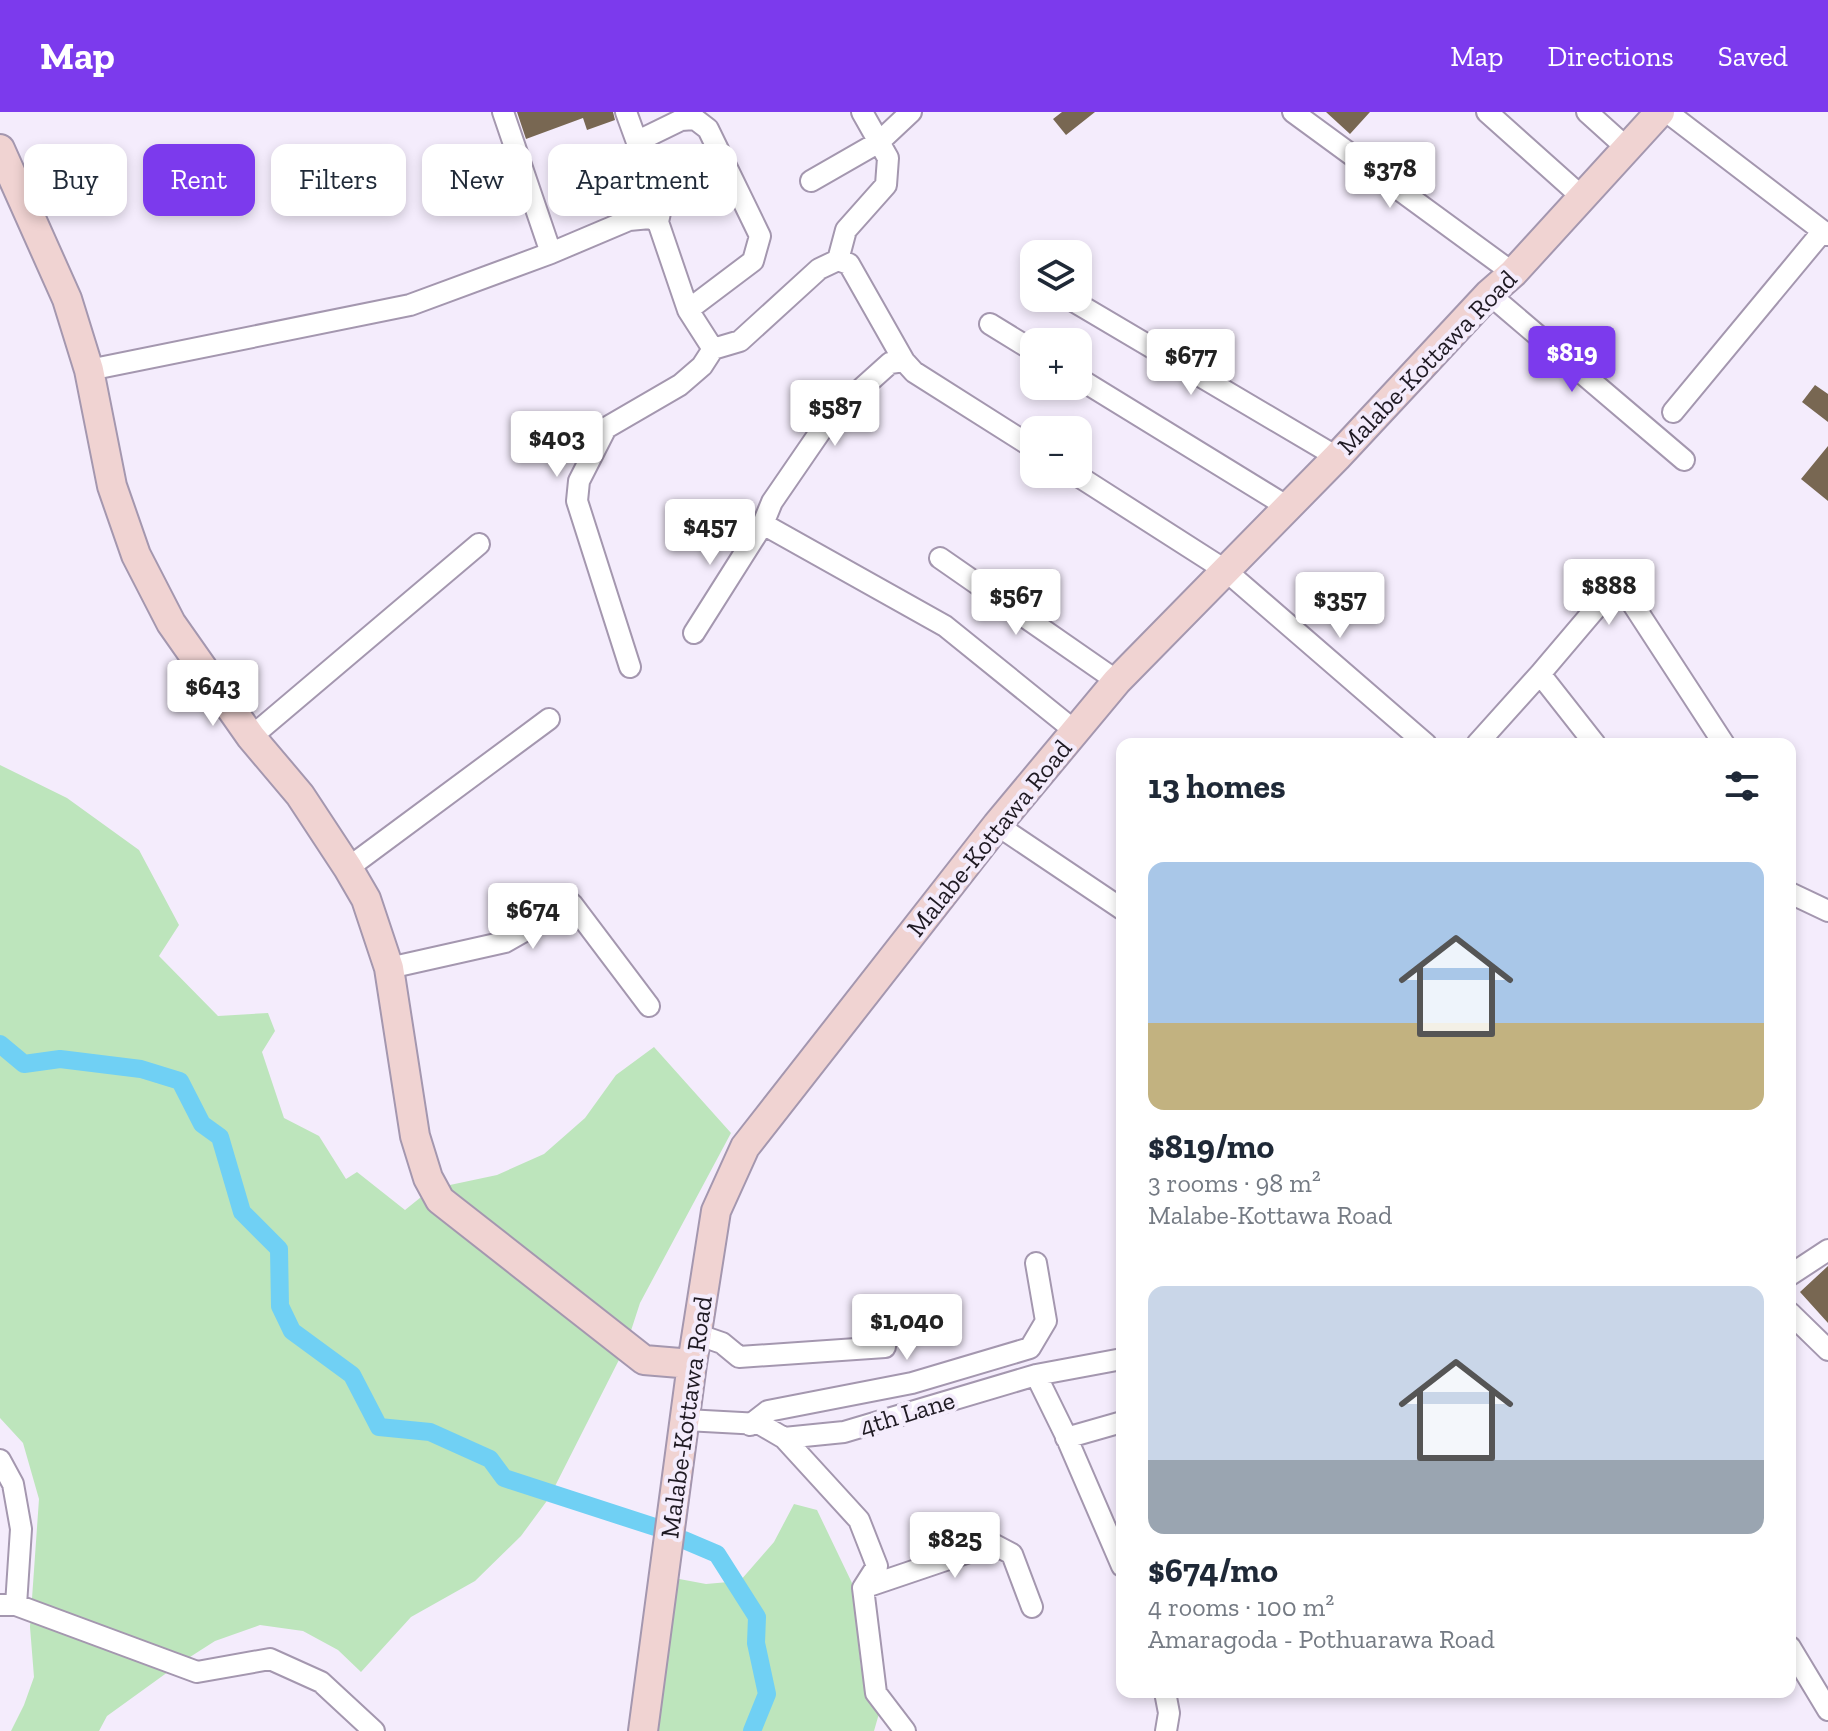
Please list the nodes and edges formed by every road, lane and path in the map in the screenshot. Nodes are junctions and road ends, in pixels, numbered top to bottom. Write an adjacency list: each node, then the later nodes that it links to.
1 (503, 112): 18 (street)
2 (626, 112): 10 (street)
3 (862, 112): 11 (street)
4 (911, 112): 11 (street)
5 (1293, 112): 20 (street)
6 (1487, 112): 15 (street)
7 (1587, 112): 13 (street)
8 (1660, 112): 13 (main road, Malabe-Kottawa Road)
9 (1667, 112): 17 (street)
10 (638, 141): 16 (street); 22 (street)
11 (879, 142): 14 (street); 19 (street)
12 (0, 149): 28 (main road)
13 (1628, 149): 15 (main road, Malabe-Kottawa Road)
14 (811, 181)
15 (1582, 197): 20 (main road, Malabe-Kottawa Road)
16 (658, 222): 18 (street); 22 (street)
17 (1825, 233): 30 (street)
18 (551, 253): 28 (street)
19 (838, 260): 26 (street); 27 (street)
20 (1513, 273): 21 (main road, Malabe-Kottawa Road)
21 (1489, 294): 32 (main road, Malabe-Kottawa Road); 33 (street)
22 (688, 310): 26 (street)
23 (1092, 312): 32 (street)
24 (990, 324): 25 (street)
25 (1020, 342)
26 (713, 349): 41 (street)
27 (904, 361): 31 (street); 36 (street)
28 (89, 370): 46 (main road)
29 (1092, 387): 35 (street)
30 (1673, 412)
31 (1020, 439)
32 (1337, 457): 35 (main road, Malabe-Kottawa Road)
33 (1684, 460)
34 (1092, 485): 39 (street)
35 (1288, 507): 39 (main road, Malabe-Kottawa Road)
36 (763, 524): 40 (street); 45 (street)
37 (479, 544): 46 (street)
38 (940, 558): 43 (street)
39 (1225, 570): 43 (main road, Malabe-Kottawa Road); 47 (street)
40 (694, 633)
41 (630, 667)
42 (1540, 674): 48 (street); 49 (street); 50 (street)
43 (1117, 681): 45 (main road, Malabe-Kottawa Road)
44 (549, 719): 52 (street)
45 (1075, 731): 51 (main road, Malabe-Kottawa Road)
46 (251, 737): 52 (main road)
47 (1419, 738)
48 (1482, 738)
49 (1590, 738)
50 (1720, 738)
51 (997, 825): 54 (street); 62 (main road, Malabe-Kottawa Road)
52 (348, 868): 56 (main road)
53 (1796, 896): 55 (street)
54 (1116, 905)
55 (1828, 911)
56 (389, 968): 57 (street); 66 (main road)
57 (649, 1006)
58 (1828, 1250): 60 (street)
59 (1036, 1263): 70 (street)
60 (1796, 1271)
61 (1796, 1319): 64 (street)
62 (696, 1334): 63 (street); 66 (main road, Malabe-Kottawa Road)
63 (885, 1347)
64 (1828, 1350)
65 (1116, 1360): 67 (street, 4th Lane)
66 (692, 1364): 68 (main road, Malabe-Kottawa Road)
67 (1036, 1375): 71 (street, 4th Lane); 72 (street)
68 (686, 1420): 70 (street); 82 (main road, Malabe-Kottawa Road)
69 (1116, 1424): 72 (street)
70 (750, 1425): 71 (street)
71 (784, 1438): 75 (street)
72 (1066, 1438): 74 (street)
73 (0, 1460): 76 (street)
74 (1116, 1552)
75 (863, 1588): 77 (street); 83 (street)
76 (8, 1605): 81 (street)
77 (1032, 1607)
78 (1796, 1657): 80 (street)
79 (1166, 1698): 84 (street)
80 (1828, 1710)
81 (374, 1731)
82 (643, 1731)
83 (905, 1731)
84 (1166, 1731)

